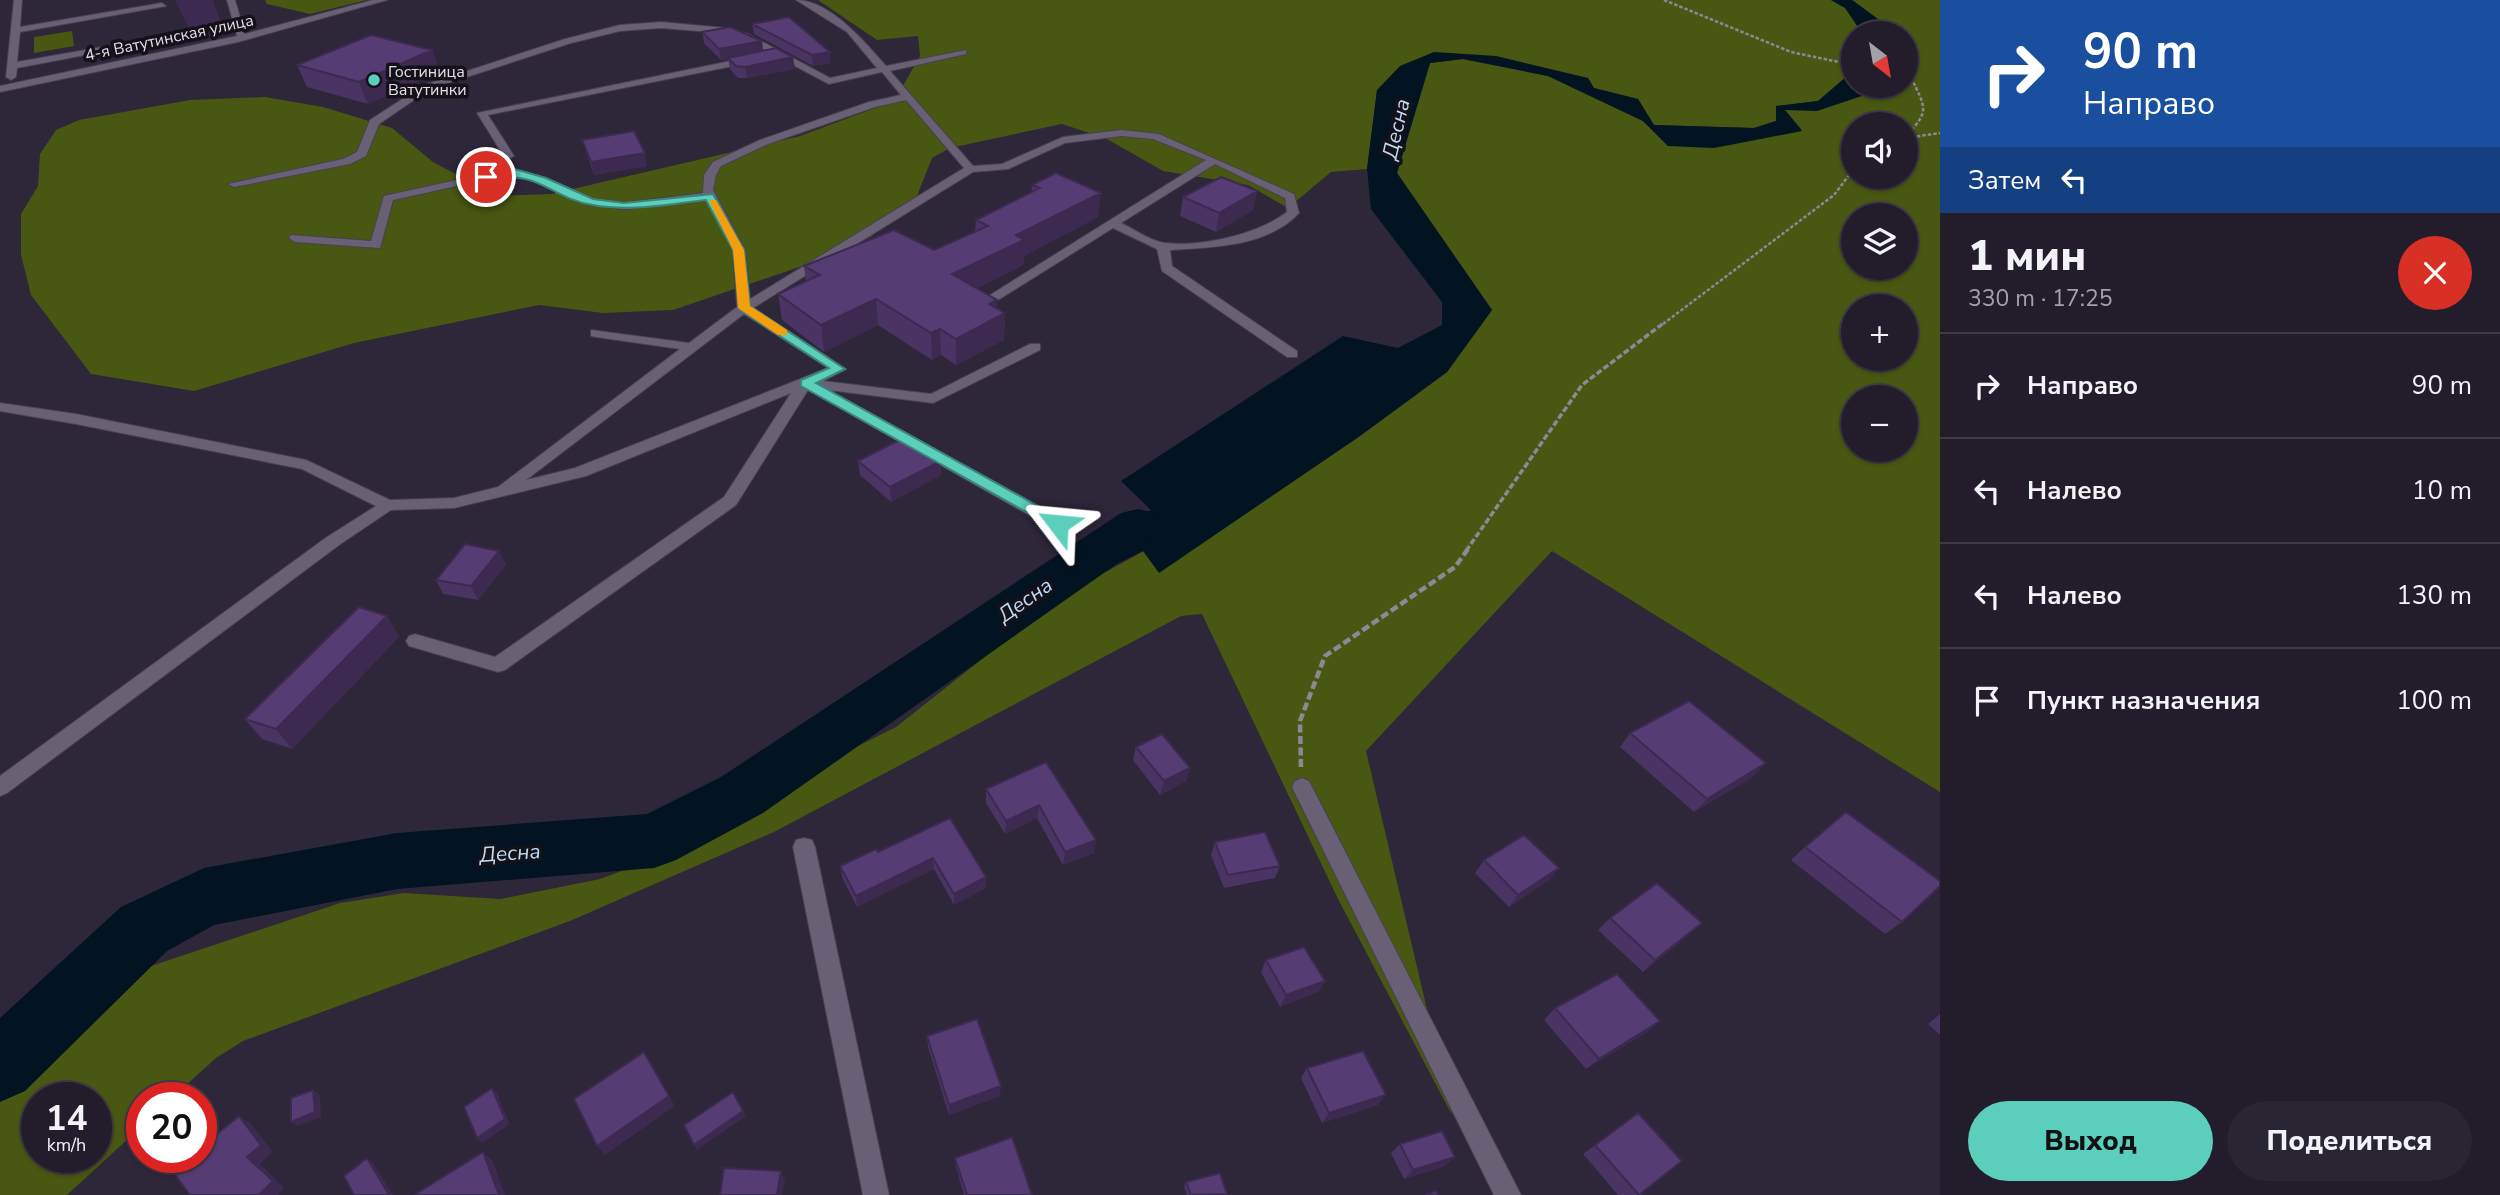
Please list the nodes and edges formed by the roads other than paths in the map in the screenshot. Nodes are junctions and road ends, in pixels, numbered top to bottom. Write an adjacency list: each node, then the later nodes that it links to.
1 (19, 0): 7 (street)
2 (231, 0): 8 (street)
3 (383, 0): 8 (street, 4-я Ватутинская улица)
4 (800, 0): 13 (street)
5 (161, 3): 6 (street); 7 (street)
6 (164, 17)
7 (17, 30): 12 (street)
8 (242, 38): 10 (street, 4-я Ватутинская улица)
9 (963, 52): 13 (street)
10 (173, 54): 12 (street); 14 (street, 4-я Ватутинская улица)
11 (777, 55): 13 (street); 16 (street); 19 (street)
12 (13, 66): 14 (street)
13 (884, 70): 15 (street)
14 (5, 88)
15 (908, 97): 18 (street); 20 (street)
16 (509, 156)
17 (1214, 160): 18 (street); 21 (street); 23 (street)
18 (970, 169): 25 (street)
19 (233, 184)
20 (709, 196): 22 (street); 25 (street)
21 (1112, 223): 23 (street); 24 (street)
22 (295, 239)
23 (1163, 247): 29 (street)
24 (985, 302)
25 (744, 308): 27 (street); 30 (street)
26 (596, 333): 27 (street)
27 (692, 347): 32 (street)
28 (1035, 347): 30 (street)
29 (1292, 354)
30 (806, 383): 32 (street); 34 (street); 35 (street)
31 (0, 407): 33 (street)
32 (499, 492): 33 (street)
33 (388, 505): 36 (street)
34 (1058, 524)
35 (415, 640)
36 (0, 787)
37 (1302, 787): 40 (street)
38 (804, 847): 39 (street)
39 (876, 1195)
40 (1508, 1195)

